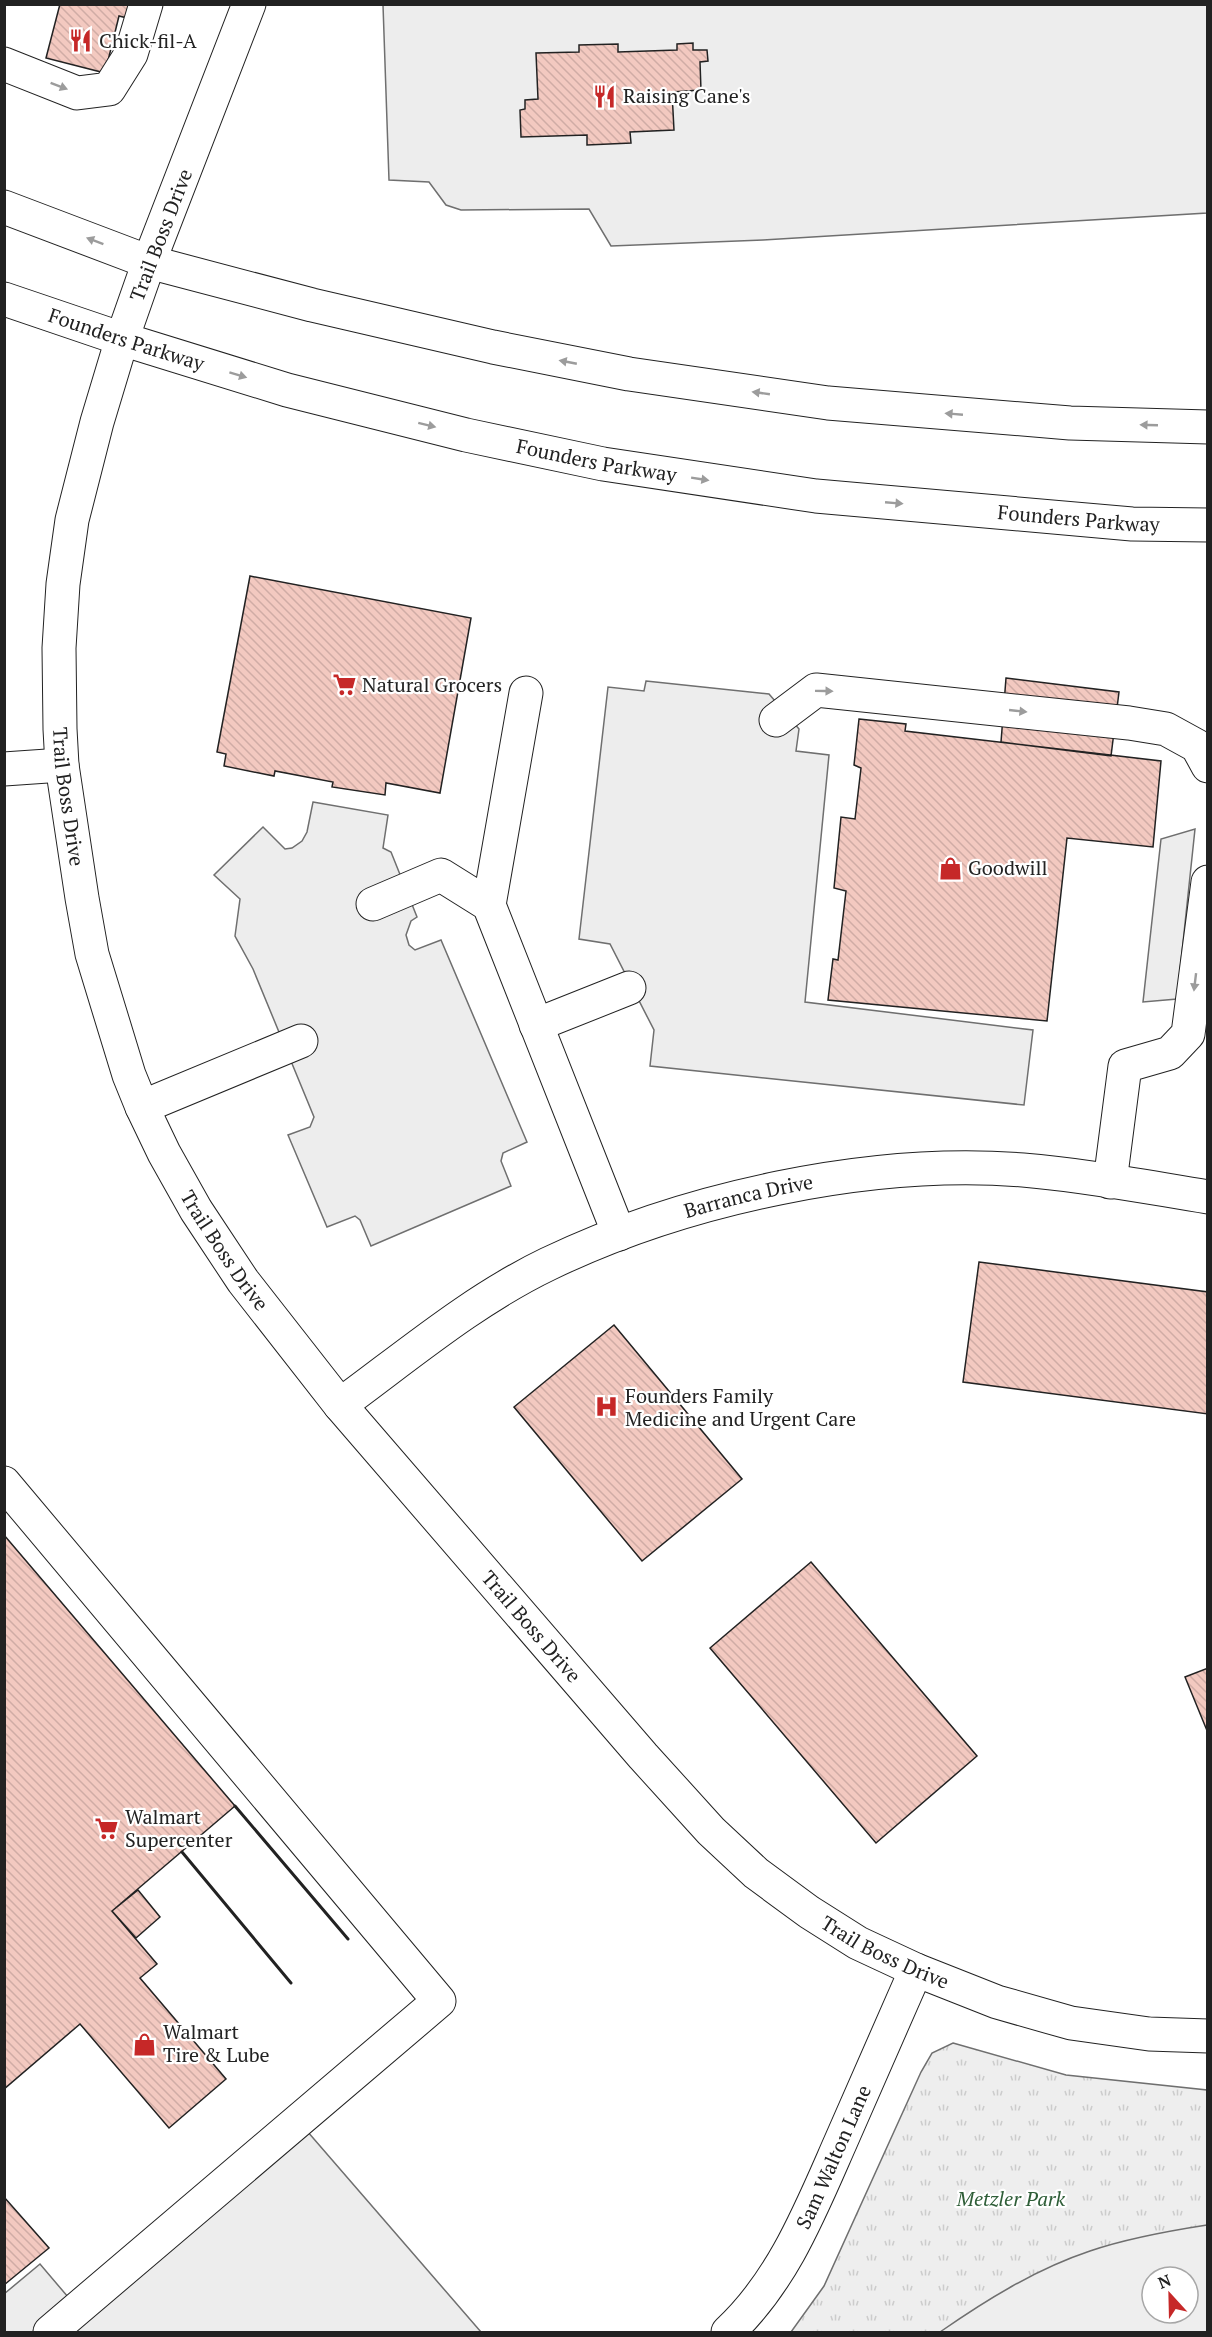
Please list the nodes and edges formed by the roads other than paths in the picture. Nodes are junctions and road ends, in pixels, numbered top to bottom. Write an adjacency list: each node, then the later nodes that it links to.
1 (146, 4): 3 (main road, one-way to 1)
2 (249, 4): 5 (main road, Trail Boss Drive)
3 (4, 64)
4 (4, 207): 5 (main road, one-way to 4)
5 (149, 262): 7 (main road, Trail Boss Drive); 8 (main road, one-way to 5)
6 (4, 299): 7 (main road, Founders Parkway)
7 (122, 339): 9 (main road, Founders Parkway, one-way to 9); 12 (main road, Trail Boss Drive)
8 (1208, 427)
9 (1208, 525)
10 (526, 693): 17 (main road)
11 (776, 720): 13 (main road, one-way to 13)
12 (62, 765): 14 (main road); 21 (main road, Trail Boss Drive)
13 (1208, 766)
14 (4, 769)
15 (1208, 882): 22 (main road, one-way to 22)
16 (373, 904): 17 (main road)
17 (489, 904): 19 (main road)
18 (629, 988): 19 (main road)
19 (536, 1025): 24 (main road)
20 (301, 1041): 21 (main road)
21 (142, 1107): 25 (main road, Trail Boss Drive)
22 (1110, 1182): 23 (main road, Barranca Drive); 24 (main road, Barranca Drive)
23 (1208, 1197)
24 (619, 1234): 25 (main road, Barranca Drive)
25 (340, 1405): 27 (main road, Trail Boss Drive)
26 (4, 1484): 29 (main road)
27 (916, 1970): 28 (main road, Trail Boss Drive); 30 (main road, Sam Walton Lane)
28 (1208, 2036)
29 (50, 2332)
30 (728, 2332)

